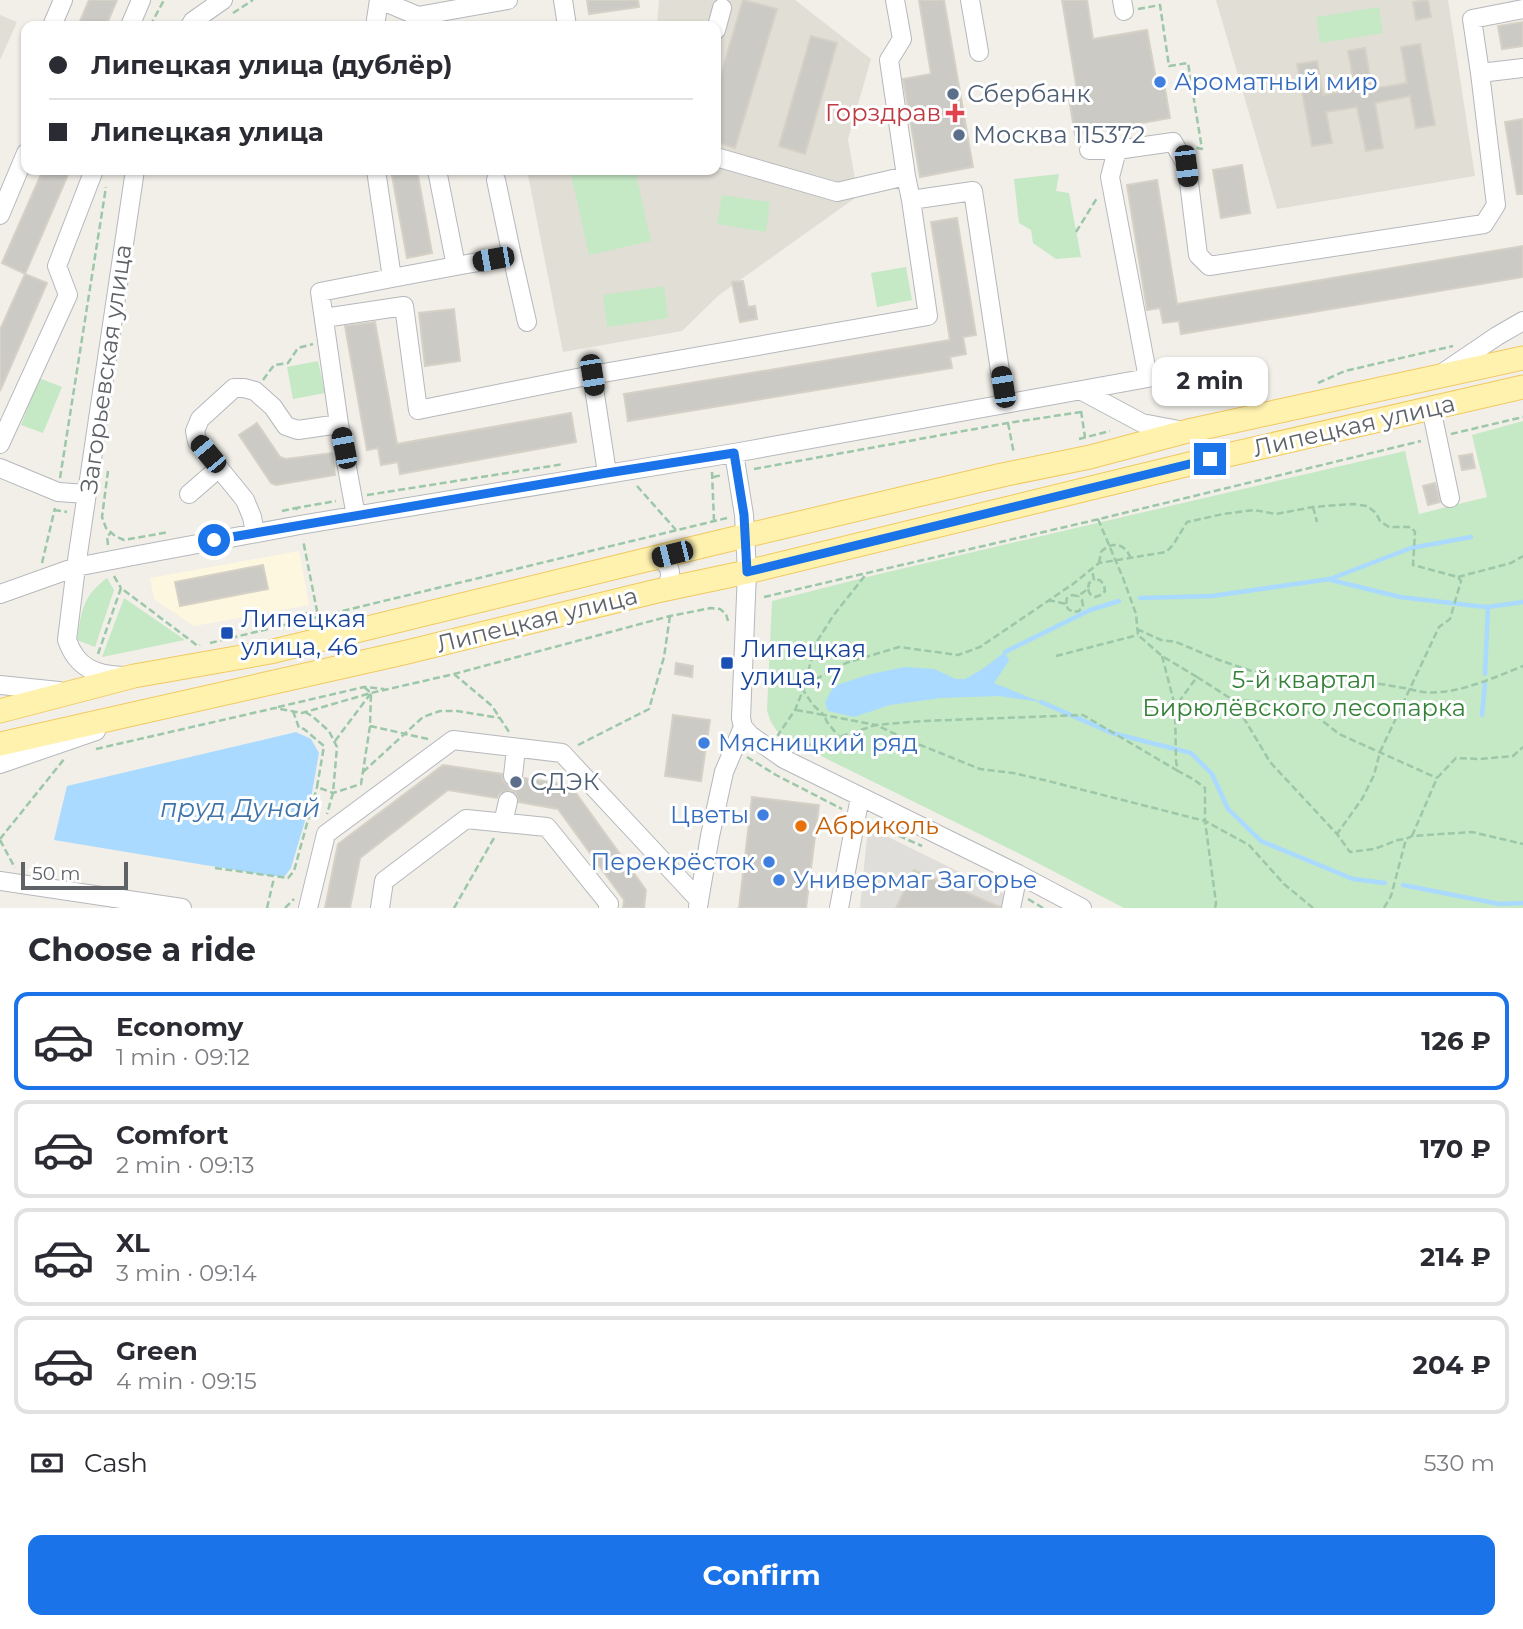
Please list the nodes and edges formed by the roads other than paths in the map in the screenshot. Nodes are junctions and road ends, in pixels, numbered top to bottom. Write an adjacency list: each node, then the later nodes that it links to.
1 (63, 0): 11 (street)
2 (141, 0): 12 (street)
3 (223, 0): 13 (street)
4 (380, 0): 5 (street); 14 (street)
5 (508, 0)
6 (563, 0): 15 (street)
7 (895, 0): 28 (street)
8 (970, 0): 17 (street)
9 (722, 8): 16 (street)
10 (1523, 9): 19 (street)
11 (54, 21)
12 (132, 21)
13 (193, 21)
14 (376, 21)
15 (566, 21)
16 (718, 21)
17 (979, 52)
18 (1523, 68): 19 (street)
19 (1480, 73): 21 (street)
20 (1089, 150): 21 (street)
21 (1117, 150): 42 (street)
22 (721, 158): 28 (street)
23 (21, 165): 31 (street)
24 (134, 175): 52 (street, Загорьевская улица)
25 (377, 175): 34 (street)
26 (438, 175): 33 (street)
27 (100, 176): 47 (street)
28 (906, 176): 30 (street)
29 (496, 180): 32 (street)
30 (911, 200): 39 (street); 43 (street)
31 (0, 215)
32 (512, 256): 33 (street); 37 (street)
33 (456, 266): 34 (street)
34 (392, 278): 35 (street)
35 (324, 318): 39 (street); 45 (street)
36 (1523, 321): 40 (street)
37 (527, 322)
38 (1523, 359): 40 (main road, Липецкая улица)
39 (592, 375): 51 (street)
40 (1435, 378): 46 (main road, Липецкая улица)
41 (1523, 387): 44 (main road, Липецкая улица)
42 (1082, 390): 43 (street); 46 (street)
43 (1005, 404): 48 (street)
44 (1431, 408): 54 (street); 60 (main road, Липецкая улица)
45 (340, 424): 50 (street); 55 (street)
46 (1188, 431): 57 (main road, Липецкая улица)
47 (0, 444)
48 (734, 453): 51 (street); 57 (street)
49 (0, 468): 52 (street)
50 (219, 468): 53 (street); 56 (street)
51 (607, 473): 55 (street)
52 (88, 494): 59 (street, Загорьевская улица)
53 (189, 494)
54 (1450, 498)
55 (356, 516): 56 (street)
56 (254, 525): 59 (street)
57 (746, 537): 58 (main road, Липецкая улица); 60 (street)
58 (650, 559): 61 (street); 63 (main road, Липецкая улица)
59 (76, 568): 62 (street); 63 (street, Загорьевская улица)
60 (747, 572): 61 (main road, Липецкая улица); 68 (street)
61 (657, 591): 66 (main road, Липецкая улица)
62 (0, 594)
63 (134, 676): 65 (main road, Липецкая улица)
64 (0, 685): 65 (street)
65 (73, 693): 67 (main road, Липецкая улица)
66 (157, 709): 69 (main road, Липецкая улица); 71 (street)
67 (0, 711)
68 (743, 727): 73 (street); 79 (street)
69 (0, 744)
70 (519, 748): 72 (street); 79 (street); 81 (street)
71 (0, 764)
72 (513, 776)
73 (860, 797): 76 (street); 84 (street)
74 (508, 800): 75 (street)
75 (503, 823): 82 (street); 83 (street)
76 (1018, 874): 85 (street); 86 (street)
77 (0, 881): 78 (street)
78 (118, 904): 80 (street)
79 (699, 904)
80 (182, 908)
81 (308, 908)
82 (380, 908)
83 (608, 908)
84 (839, 908)
85 (1011, 908)
86 (1082, 908)

